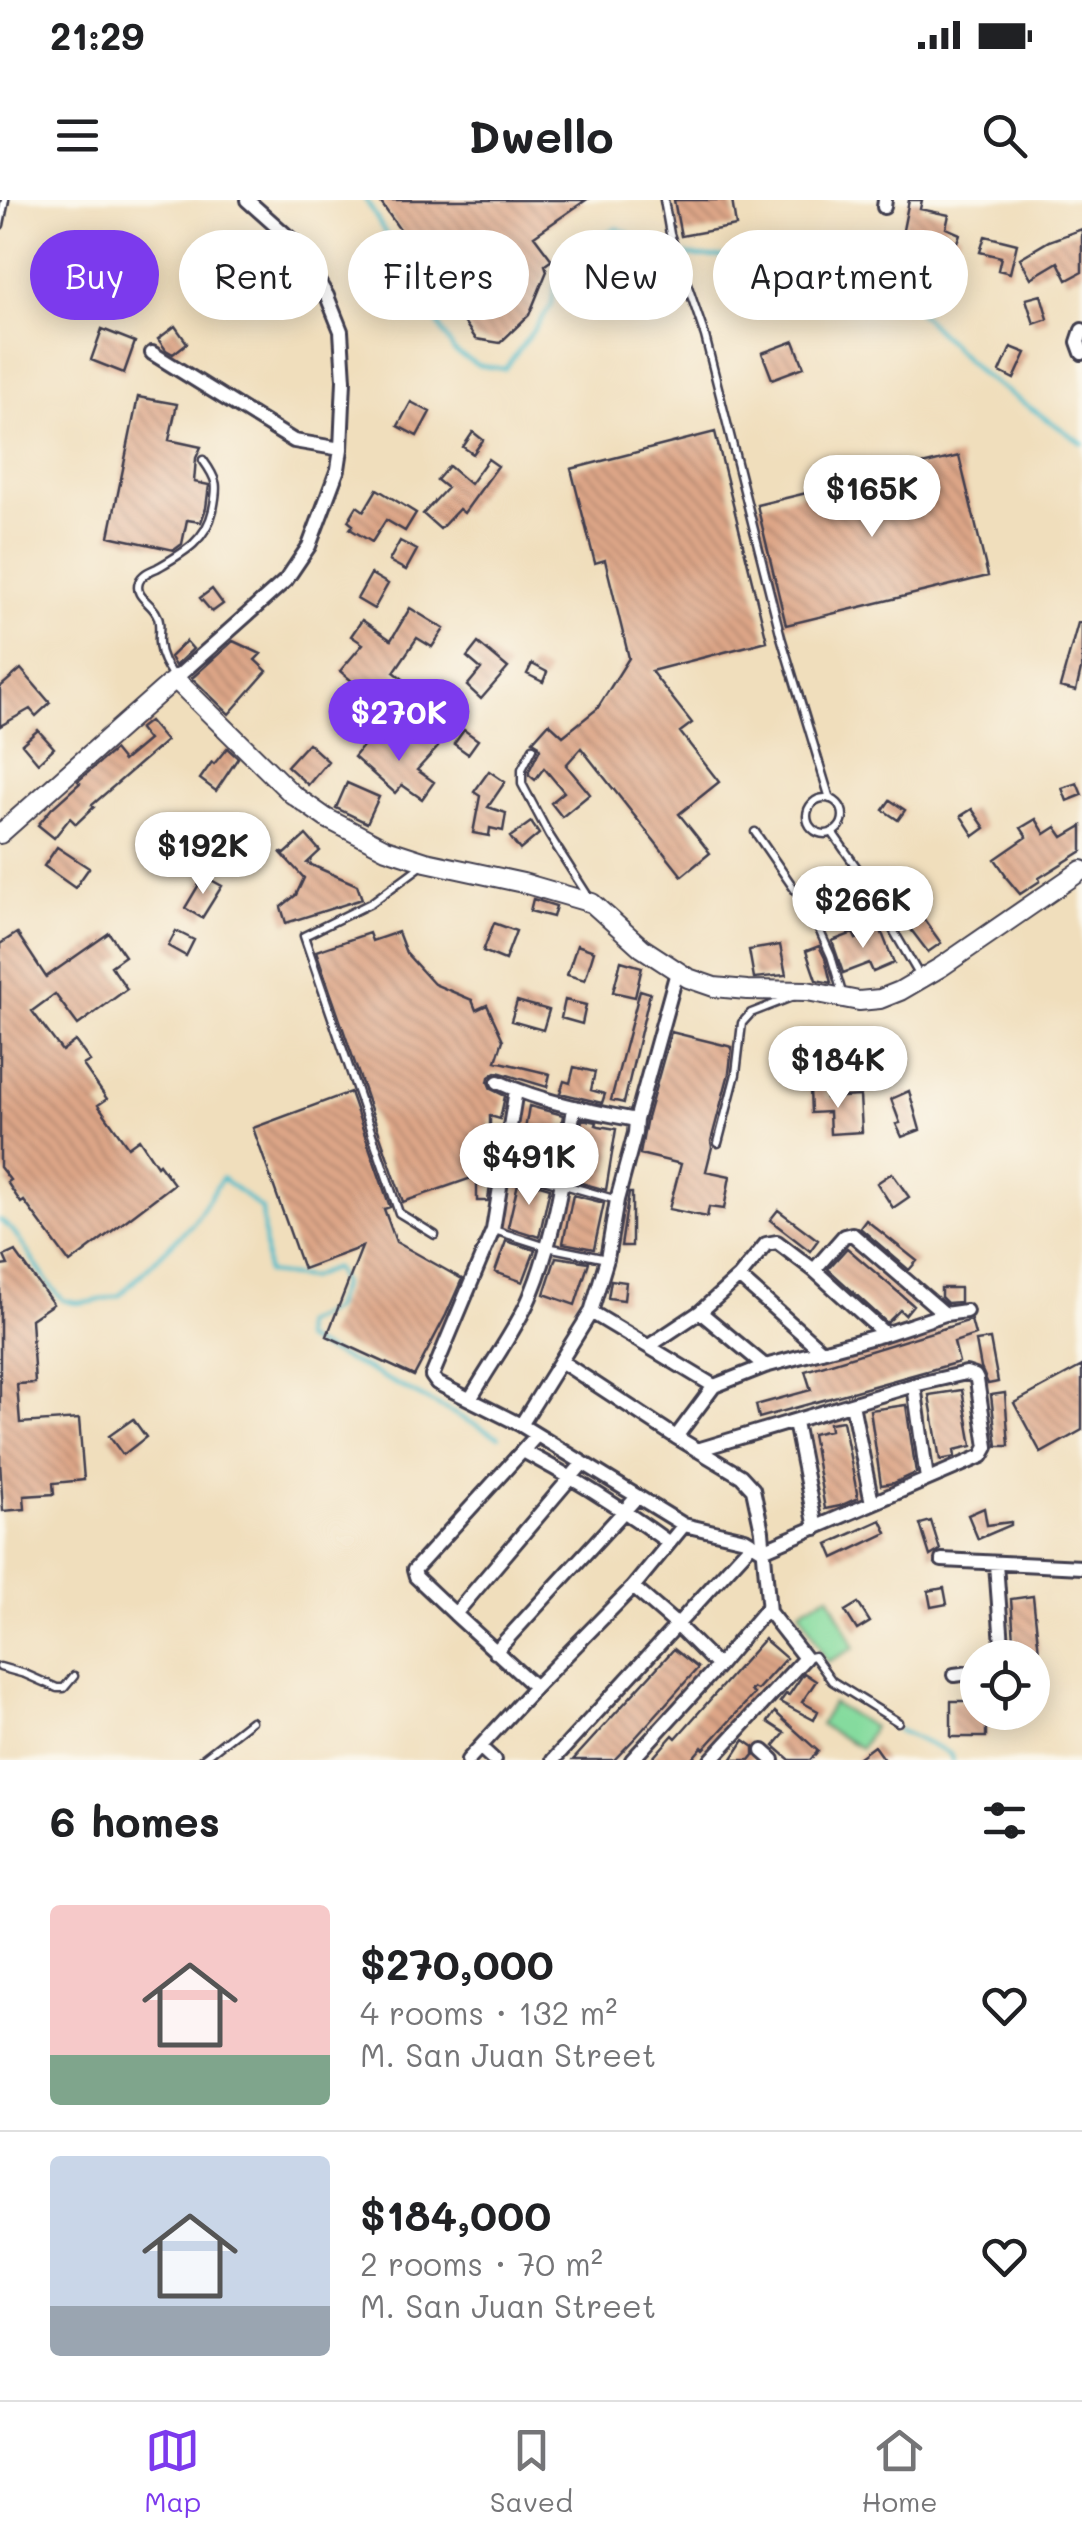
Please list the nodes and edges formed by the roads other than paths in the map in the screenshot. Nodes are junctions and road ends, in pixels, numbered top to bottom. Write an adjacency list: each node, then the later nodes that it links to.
1 (5, 200): 4 (lane)
2 (247, 200): 8 (street)
3 (664, 200): 12 (lane)
4 (0, 225)
5 (1082, 330): 7 (street)
6 (152, 353): 8 (street)
7 (1082, 354)
8 (341, 449): 10 (street)
9 (203, 460): 10 (lane)
10 (175, 679): 15 (street); 16 (street)
11 (533, 748): 18 (lane)
12 (830, 799): 14 (lane); 14 (lane)
13 (755, 832): 22 (lane)
14 (832, 832): 20 (lane)
15 (0, 834)
16 (426, 862): 18 (street); 32 (lane)
17 (1082, 870): 20 (street)
18 (592, 903): 19 (street)
19 (678, 972): 21 (street); 26 (street)
20 (922, 979): 22 (street)
21 (807, 991): 22 (street); 27 (lane)
22 (843, 999)
23 (498, 1082): 24 (street)
24 (516, 1090): 25 (street); 28 (street)
25 (574, 1108): 26 (street); 29 (street)
26 (636, 1120): 30 (street)
27 (718, 1143)
28 (504, 1168): 29 (lane); 31 (street)
29 (562, 1185): 30 (lane); 33 (street)
30 (618, 1200): 34 (street)
31 (493, 1230): 33 (lane); 48 (street)
32 (435, 1235)
33 (547, 1247): 34 (lane); 48 (street)
34 (607, 1258): 38 (street)
35 (814, 1270): 36 (street); 40 (street); 41 (street)
36 (739, 1278): 39 (street); 43 (street)
37 (966, 1311): 40 (street)
38 (591, 1312): 42 (street); 44 (street)
39 (700, 1312): 42 (street); 45 (street)
40 (945, 1314): 41 (street)
41 (885, 1334): 43 (street)
42 (649, 1346): 47 (street)
43 (822, 1351): 45 (street)
44 (562, 1362): 51 (street); 53 (street)
45 (765, 1366): 47 (street)
46 (914, 1385): 49 (street); 58 (street); 58 (street)
47 (714, 1386): 53 (street)
48 (470, 1398): 51 (street)
49 (852, 1404): 50 (street); 60 (street)
50 (795, 1422): 55 (street); 63 (street)
51 (521, 1425): 52 (street)
52 (537, 1435): 54 (street); 56 (street)
53 (676, 1437): 55 (street)
54 (523, 1450): 57 (street); 71 (street)
55 (698, 1450): 65 (street)
56 (583, 1463): 57 (street); 59 (street)
57 (571, 1476): 61 (street); 71 (street)
58 (927, 1479): 60 (street)
59 (637, 1496): 61 (street); 62 (street)
60 (872, 1503): 63 (street)
61 (626, 1511): 64 (street); 74 (street)
62 (684, 1524): 64 (street); 65 (street)
63 (816, 1528): 65 (street)
64 (668, 1542): 69 (street)
65 (757, 1546): 70 (street); 72 (street)
66 (942, 1560): 67 (street)
67 (996, 1564): 68 (street); 73 (street)
68 (1082, 1567)
69 (633, 1587): 72 (street); 81 (street)
70 (768, 1607): 75 (street); 76 (street)
71 (455, 1614): 74 (street)
72 (677, 1625): 76 (street); 88 (street)
73 (1002, 1640)
74 (495, 1652): 81 (street)
75 (804, 1658): 83 (lane); 90 (street)
76 (718, 1666): 89 (street)
77 (0, 1667): 80 (lane)
78 (960, 1674): 79 (street)
79 (954, 1675)
80 (74, 1676)
81 (534, 1687): 84 (street)
82 (251, 1722): 85 (lane)
83 (898, 1722)
84 (480, 1747): 86 (street); 87 (street)
85 (201, 1760)
86 (468, 1760)
87 (494, 1760)
88 (552, 1760)
89 (632, 1760)
90 (712, 1760)

